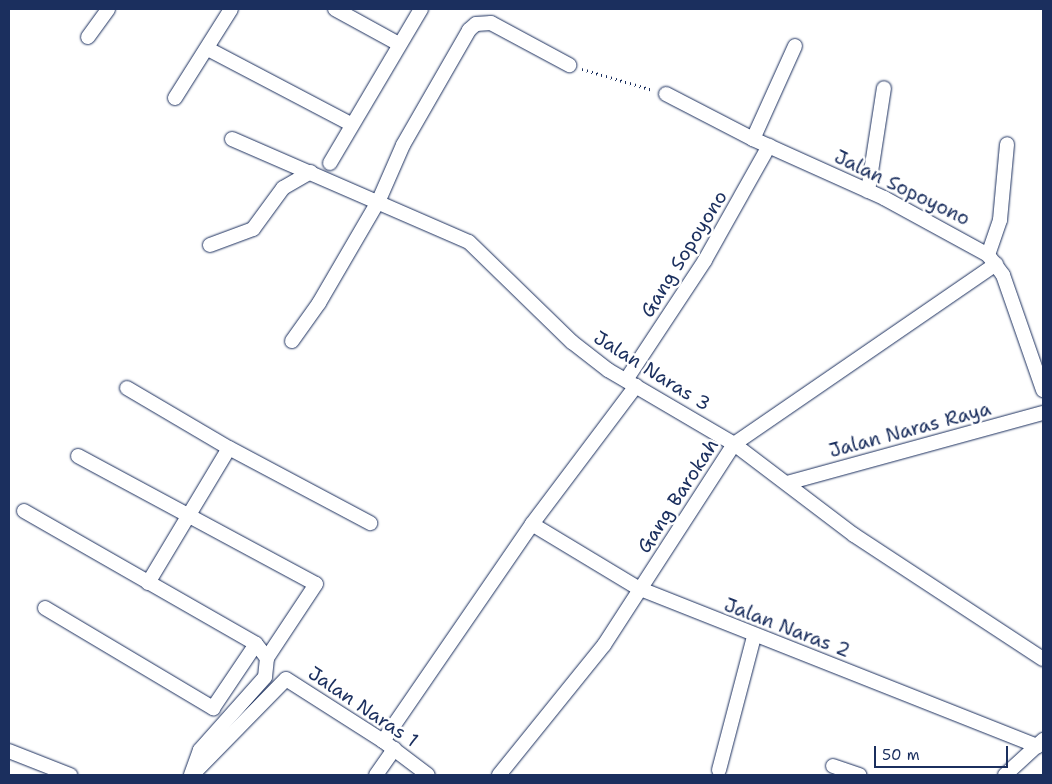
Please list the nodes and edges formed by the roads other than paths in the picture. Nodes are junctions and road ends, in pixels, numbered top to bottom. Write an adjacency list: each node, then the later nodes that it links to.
1 (108, 9): 5 (street)
2 (231, 9): 8 (street)
3 (335, 9): 6 (street)
4 (421, 9): 6 (street)
5 (88, 37)
6 (399, 44): 13 (street)
7 (795, 46): 15 (street)
8 (208, 49): 12 (street); 13 (street)
9 (570, 66): 21 (street)
10 (884, 88): 20 (street)
11 (666, 94): 15 (street, Jalan Sopoyono)
12 (175, 98)
13 (352, 124): 18 (street)
14 (232, 139): 19 (street, Jalan Naras 3)
15 (752, 139): 17 (street, Jalan Sopoyono)
16 (1007, 144): 23 (street)
17 (769, 146): 20 (street, Jalan Sopoyono); 25 (street, Gang Sopoyono)
18 (330, 163)
19 (311, 172): 21 (street, Jalan Naras 3); 22 (street)
20 (868, 191): 23 (street, Jalan Sopoyono)
21 (379, 200): 24 (street); 25 (street, Jalan Naras 3)
22 (210, 245)
23 (992, 260): 27 (street); 29 (street, Gang Barokah)
24 (292, 341)
25 (631, 383): 29 (street, Jalan Naras 3); 36 (street, Gang Sopoyono)
26 (127, 388): 30 (street)
27 (1043, 390)
28 (1043, 413): 32 (street, Jalan Naras Raya)
29 (734, 444): 32 (street, Jalan Naras 3); 38 (street, Gang Barokah)
30 (229, 448): 34 (street); 35 (street)
31 (78, 456): 34 (street)
32 (787, 483): 43 (street, Jalan Naras 3)
33 (24, 511): 37 (street)
34 (188, 516): 37 (street); 42 (street)
35 (370, 523)
36 (532, 524): 38 (street, Jalan Naras 2); 45 (street, Gang Sopoyono)
37 (148, 583): 41 (street)
38 (638, 588): 40 (street, Jalan Naras 2); 53 (street, Gang Barokah)
39 (45, 608): 41 (street)
40 (754, 637): 44 (street, Jalan Naras 2); 48 (street)
41 (256, 644): 42 (street)
42 (267, 658): 50 (street)
43 (1043, 659)
44 (1040, 743): 55 (street)
45 (389, 745): 50 (street, Jalan Naras 1); 51 (street, Gang Sopoyono); 52 (street, Jalan Naras 1)
46 (9, 751): 49 (street)
47 (833, 766): 54 (street)
48 (719, 770)
49 (70, 775)
50 (192, 775)
51 (376, 775)
52 (428, 775)
53 (499, 775)
54 (859, 775)
55 (1006, 775)

